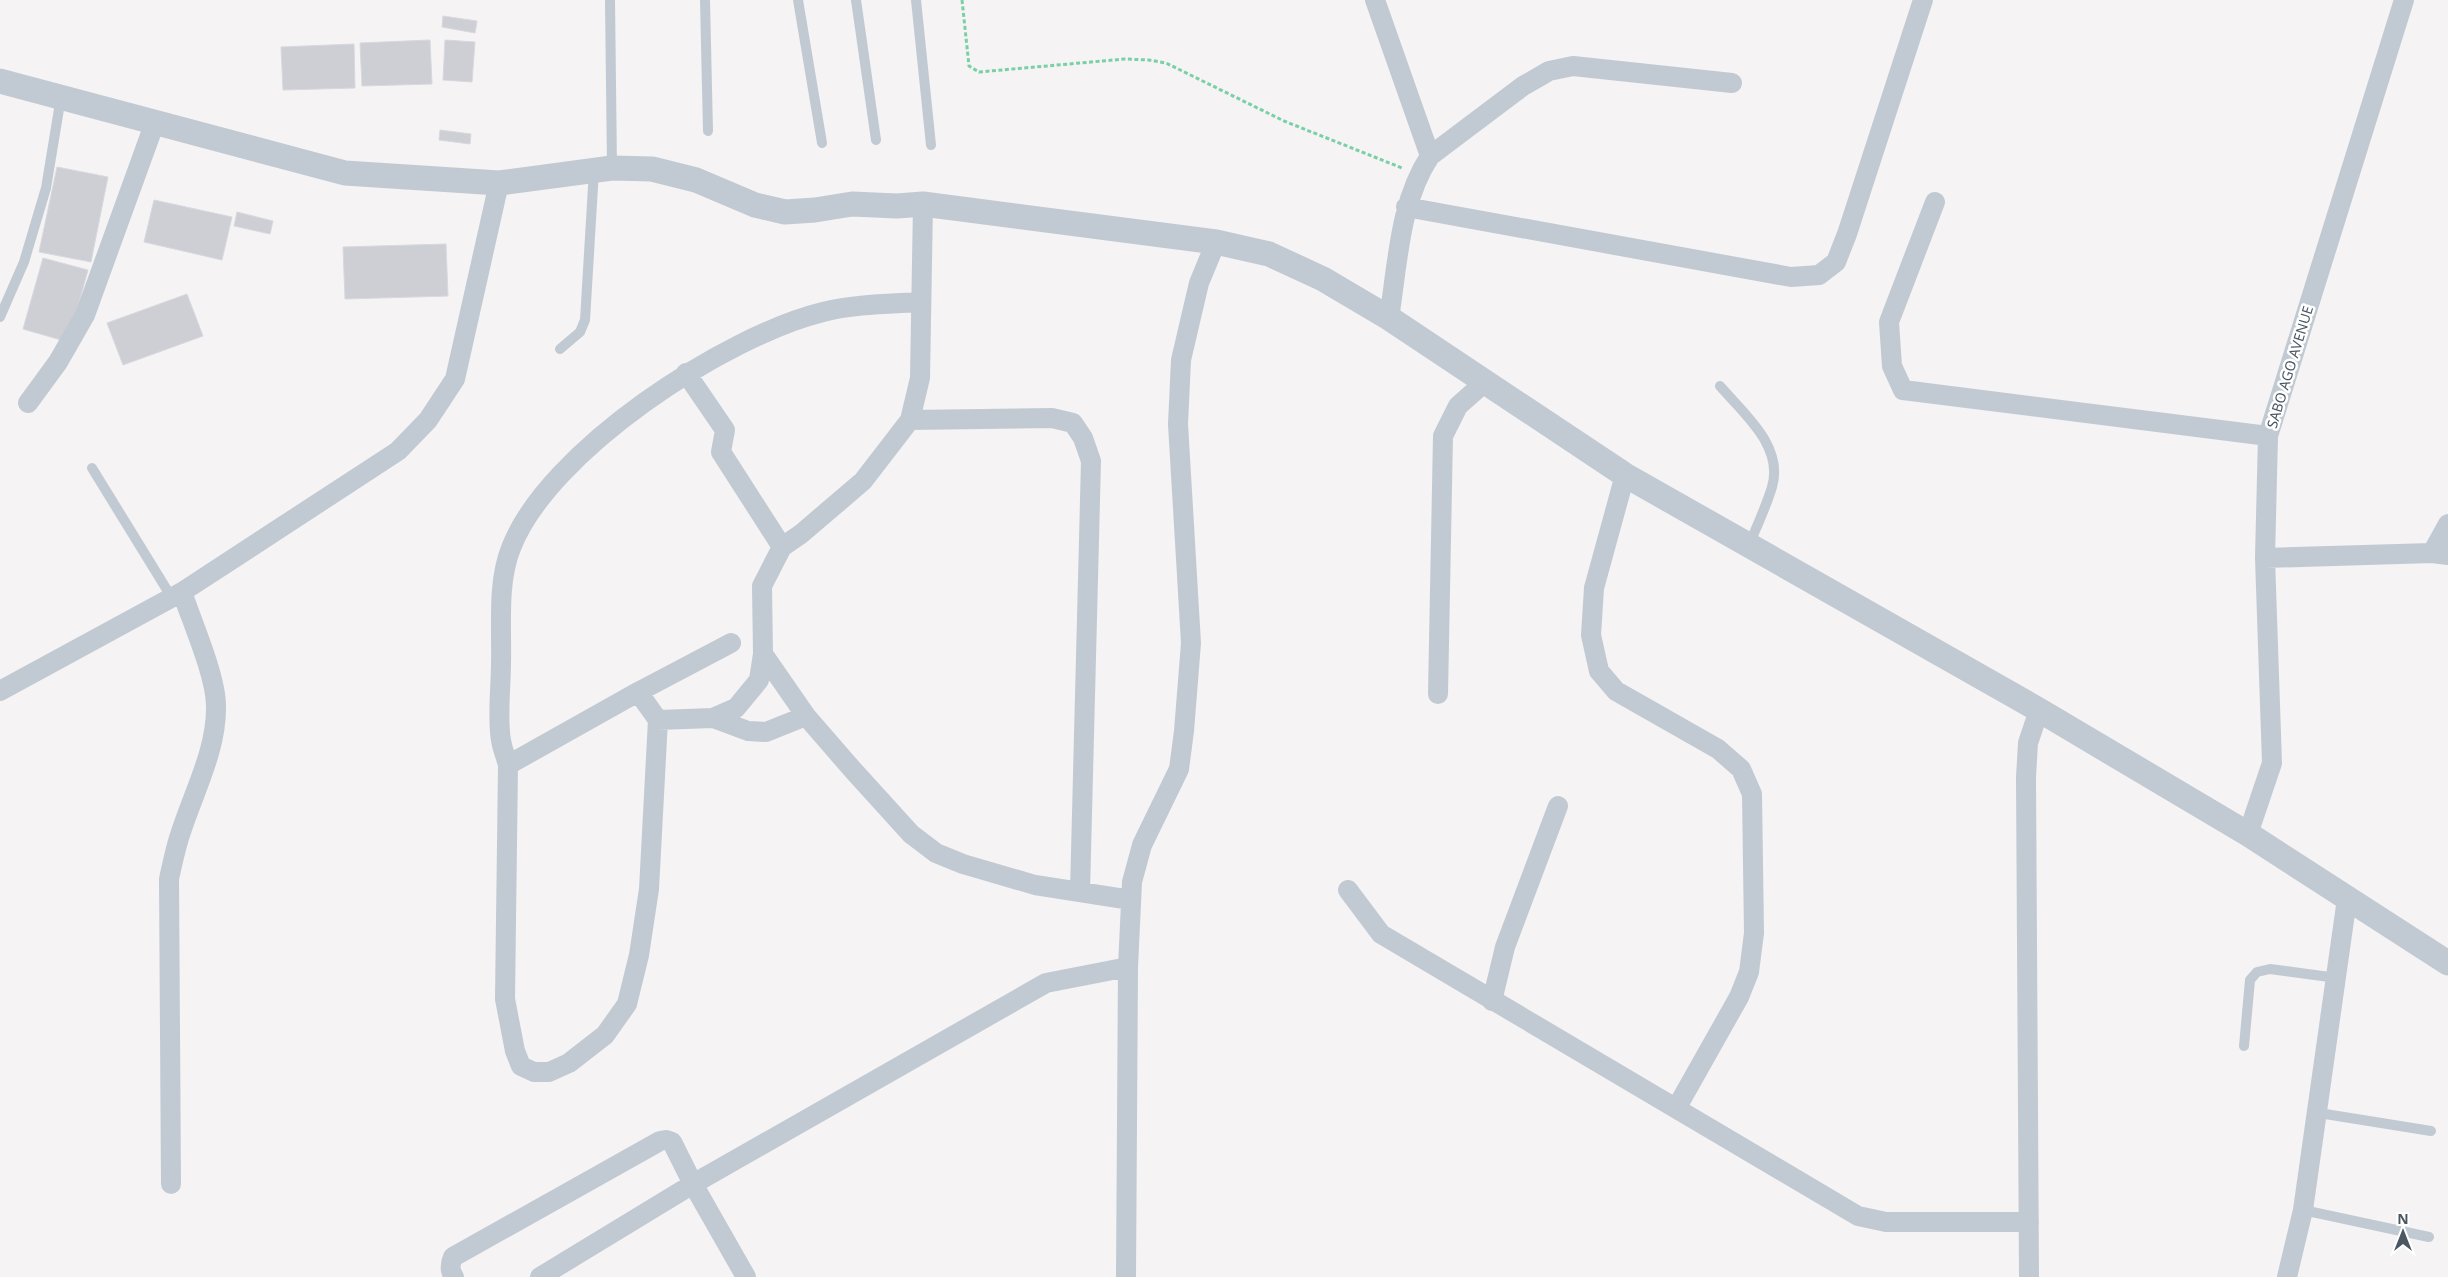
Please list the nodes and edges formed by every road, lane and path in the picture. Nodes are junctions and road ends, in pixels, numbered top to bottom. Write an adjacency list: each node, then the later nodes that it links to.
1 (610, 0): 19 (lane)
2 (705, 0): 14 (lane)
3 (798, 0): 16 (lane)
4 (856, 0): 15 (lane)
5 (916, 0): 17 (lane)
6 (962, 0): 20 (path)
7 (1375, 0): 18 (street)
8 (1923, 0): 24 (street)
9 (2404, 0): 35 (street, SABO AGO AVENUE)
10 (0, 81): 12 (street)
11 (1732, 83): 18 (street)
12 (60, 97): 13 (street); 27 (lane)
13 (155, 122): 21 (street); 33 (street)
14 (708, 131)
15 (876, 140)
16 (822, 143)
17 (931, 145)
18 (1430, 156): 20 (street)
19 (603, 169): 21 (street); 23 (street); 29 (lane)
20 (1418, 175): 24 (street)
21 (499, 184): 43 (street)
22 (1935, 202): 35 (street)
23 (923, 204): 25 (street); 26 (street)
24 (1406, 207): 28 (street)
25 (1216, 242): 28 (street); 59 (street)
26 (921, 302): 30 (street); 34 (street)
27 (0, 317)
28 (1390, 318): 31 (street)
29 (560, 349)
30 (686, 373): 40 (street); 53 (street)
31 (1485, 382): 37 (street); 48 (street)
32 (1720, 386): 39 (lane)
33 (28, 402)
34 (910, 420): 40 (street); 57 (street)
35 (2268, 436): 42 (street, SABO AGO AVENUE)
36 (92, 468): 43 (lane)
37 (1625, 475): 39 (street); 65 (street)
38 (2448, 524): 41 (street)
39 (1749, 546): 49 (street)
40 (782, 547): 45 (street)
41 (2440, 554): 42 (street)
42 (2265, 558): 55 (street, SABO AGO AVENUE)
43 (177, 595): 46 (street); 68 (street)
44 (731, 643): 47 (street)
45 (763, 654): 50 (street); 51 (street)
46 (0, 691)
47 (638, 692): 52 (street); 53 (street)
48 (1438, 694)
49 (2038, 710): 55 (street); 71 (street)
50 (806, 716): 51 (street); 57 (street)
51 (713, 718): 52 (street)
52 (658, 720): 53 (street)
53 (508, 765)
54 (1558, 806): 63 (street)
55 (2248, 834): 58 (street)
56 (1348, 890): 63 (street)
57 (1080, 892): 59 (street)
58 (2347, 898): 60 (street); 62 (street)
59 (1131, 900): 61 (street)
60 (2448, 963)
61 (1128, 967): 69 (street); 76 (street)
62 (2337, 978): 64 (lane); 66 (street)
63 (1492, 1001): 65 (street)
64 (2244, 1046)
65 (1677, 1107): 71 (street)
66 (2318, 1114): 67 (lane); 70 (street)
67 (2431, 1131)
68 (171, 1184)
69 (692, 1184): 73 (street); 74 (street); 75 (street)
70 (2304, 1210): 72 (lane); 78 (street)
71 (2028, 1222): 77 (street)
72 (2429, 1238)
73 (454, 1277)
74 (540, 1277)
75 (746, 1277)
76 (1126, 1277)
77 (2029, 1277)
78 (2287, 1277)

